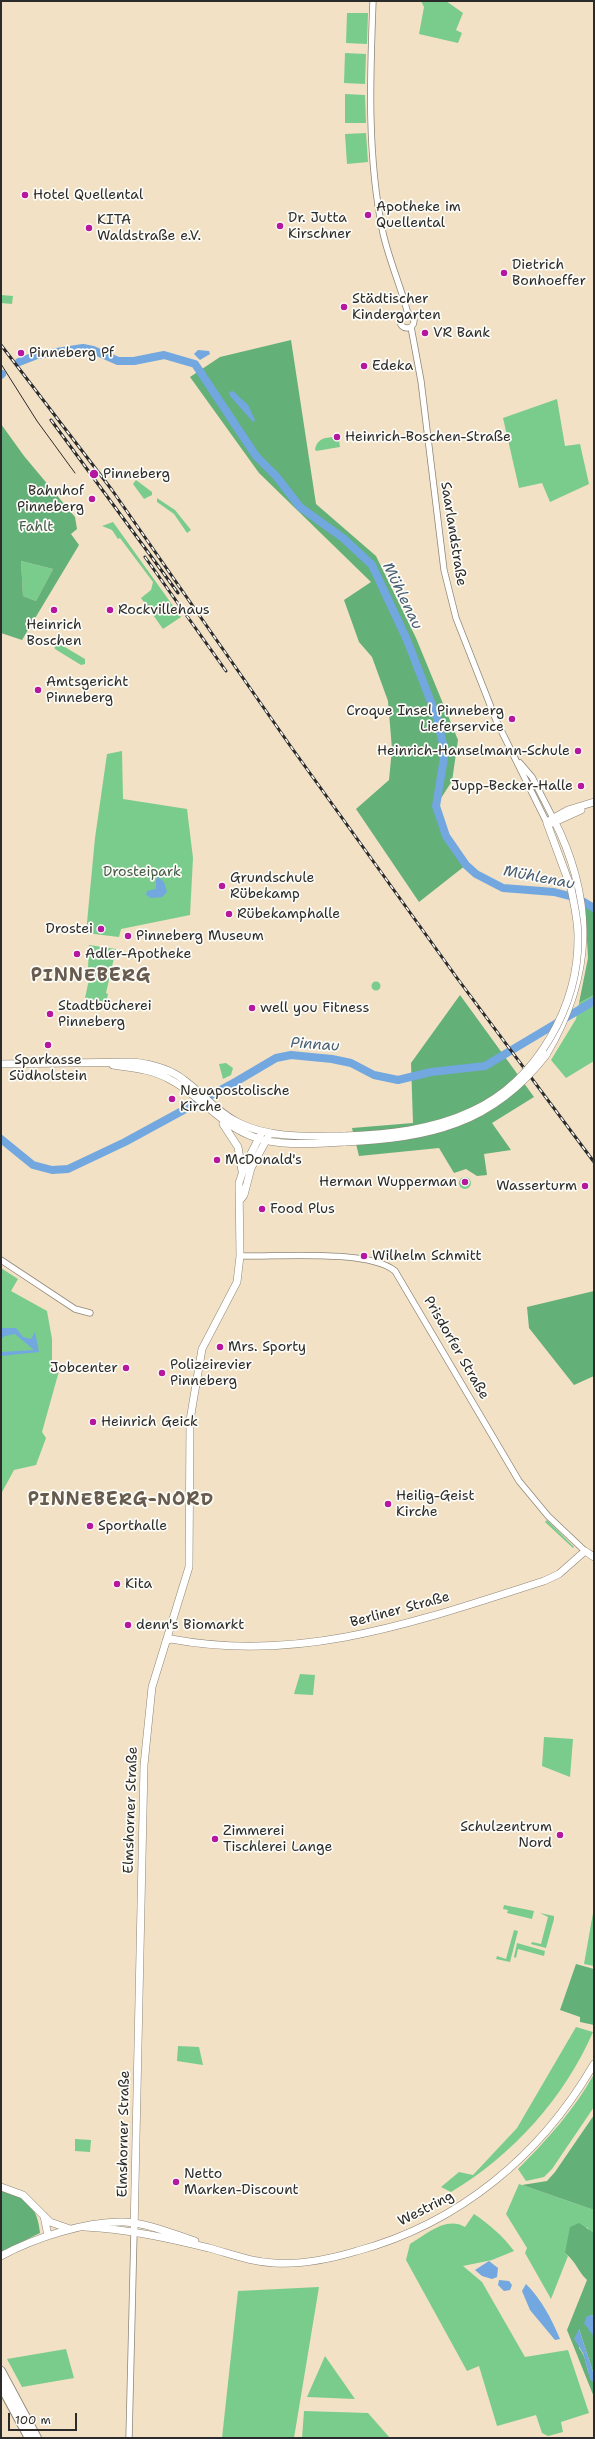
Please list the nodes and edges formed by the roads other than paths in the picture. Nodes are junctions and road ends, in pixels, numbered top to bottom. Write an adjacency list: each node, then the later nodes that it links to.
1 (373, 1): 2 (street)
2 (405, 315): 3 (street); 3 (street)
3 (409, 328): 4 (street, Saarlandstraße)
4 (517, 759): 6 (street, Saarlandstraße); 7 (street, Saarlandstraße)
5 (593, 802): 6 (main road)
6 (554, 820): 7 (main road); 8 (main road)
7 (547, 823): 8 (main road)
8 (574, 887): 20 (main road, bridge)
9 (133, 1062): 10 (main road); 12 (main road); 13 (main road)
10 (94, 1063): 11 (main road); 12 (main road)
11 (1, 1064)
12 (126, 1067): 14 (main road)
13 (179, 1076): 14 (main road); 15 (main road)
14 (169, 1079): 15 (main road)
15 (196, 1094): 16 (main road)
16 (210, 1106): 17 (main road); 18 (main road)
17 (220, 1119): 21 (main road); 22 (main road, Elmshorner Straße)
18 (262, 1132): 19 (main road); 21 (main road, Elmshorner Straße)
19 (270, 1133): 20 (main road); 21 (main road, Elmshorner Straße)
20 (345, 1139): 21 (main road)
21 (262, 1140): 22 (main road, Elmshorner Straße); 23 (main road, Elmshorner Straße)
22 (242, 1173): 23 (main road, Elmshorner Straße)
23 (241, 1199): 24 (main road, Elmshorner Straße)
24 (240, 1256): 27 (street, Prisdorfer Straße); 29 (main road, Elmshorner Straße)
25 (1, 1260): 26 (street)
26 (90, 1313)
27 (586, 1551): 28 (main road, Prisdorfer Straße); 29 (main road, Berliner Straße)
28 (594, 1557)
29 (166, 1641): 34 (main road, Elmshorner Straße)
30 (594, 2064): 39 (main road, Westring)
31 (1, 2187): 32 (main road)
32 (44, 2216): 33 (main road); 38 (main road)
33 (50, 2222): 36 (main road); 38 (main road)
34 (134, 2224): 35 (main road, Westring); 37 (main road, Elmshorner Straße); 39 (main road, Westring)
35 (85, 2227): 36 (main road); 37 (main road, Westring)
36 (74, 2229): 38 (main road)
37 (134, 2232): 39 (main road, Westring); 45 (street, Elmshorner Straße)
38 (51, 2235): 40 (main road)
39 (212, 2249)
40 (1, 2256)
41 (1, 2371): 44 (highway)
42 (1, 2386): 43 (highway)
43 (29, 2438)
44 (37, 2438)
45 (129, 2438)

